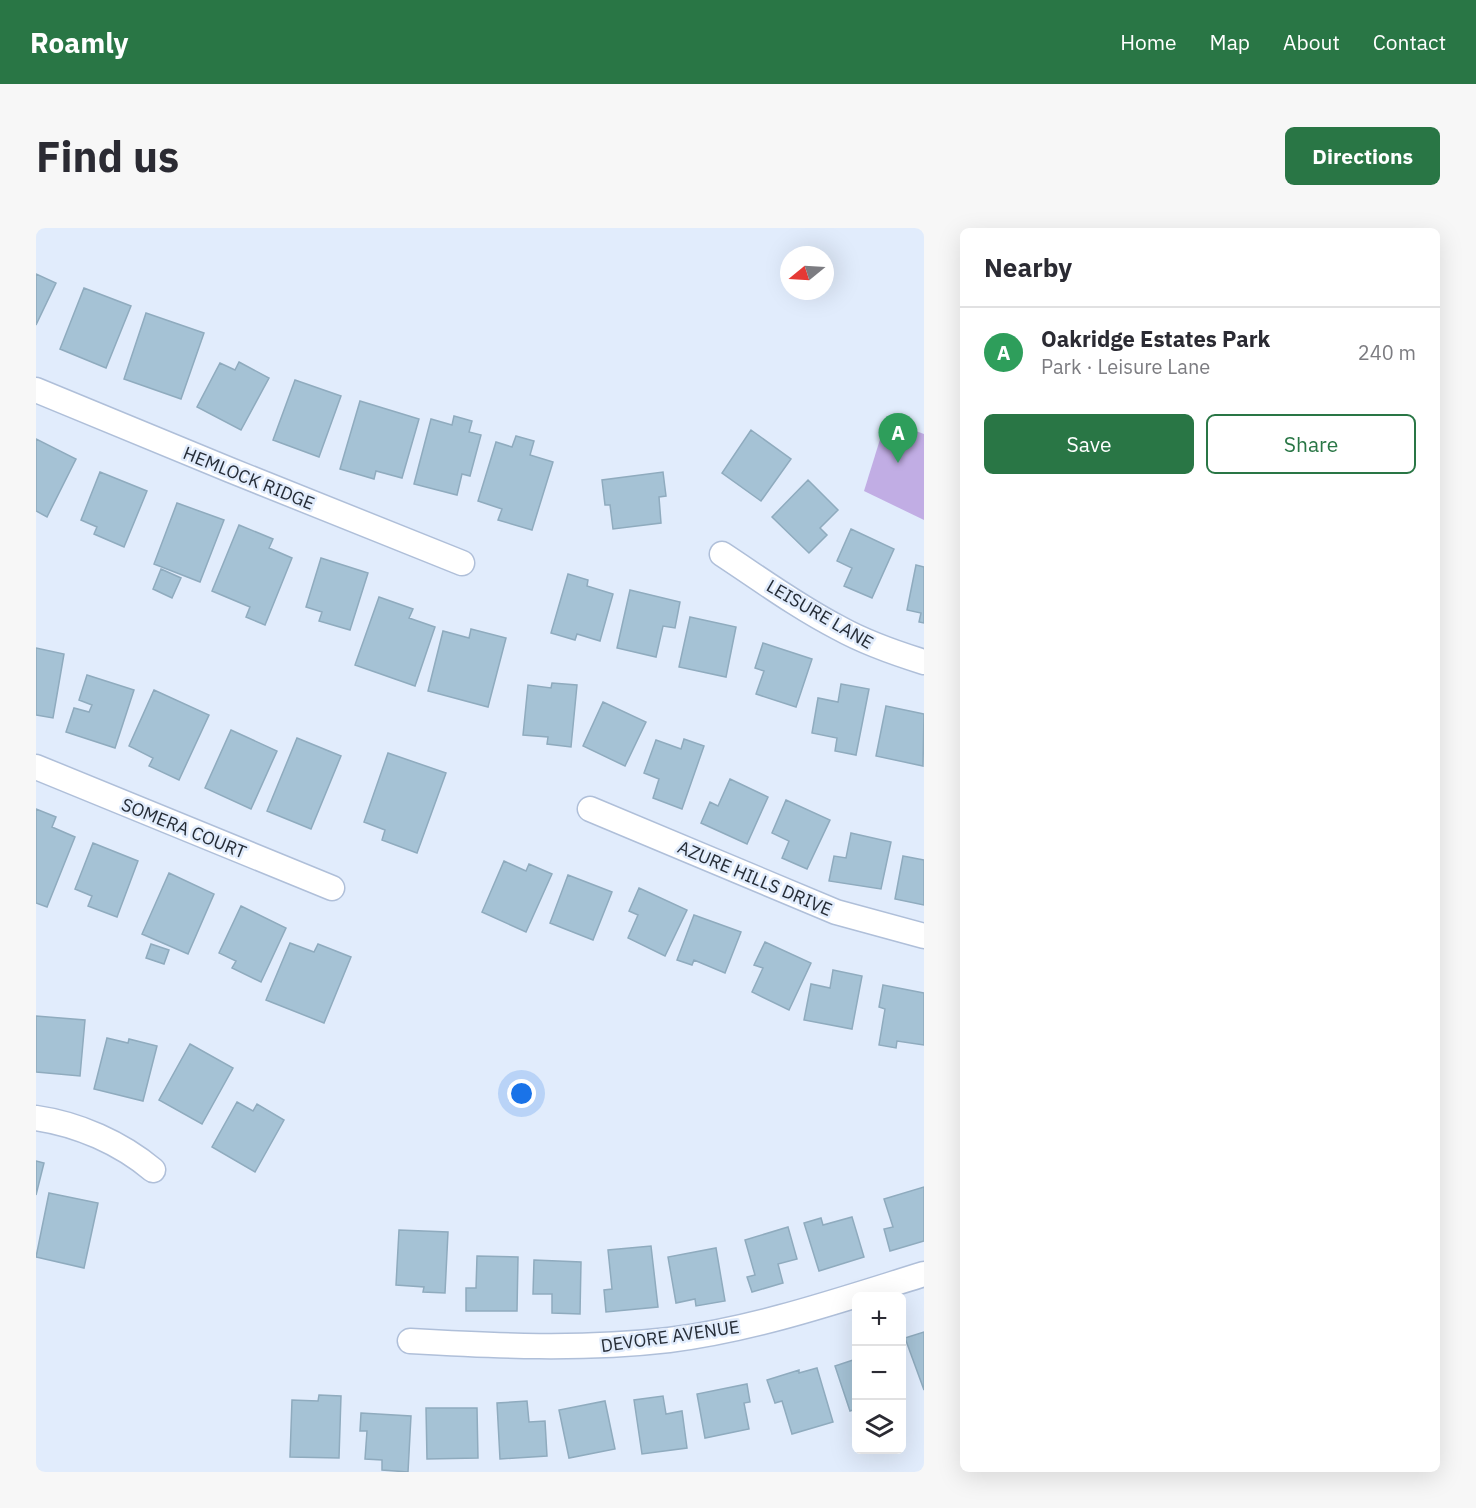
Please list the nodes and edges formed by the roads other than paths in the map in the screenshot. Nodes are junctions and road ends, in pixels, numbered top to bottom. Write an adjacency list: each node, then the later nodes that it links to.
1 (36, 390): 3 (street, HEMLOCK RIDGE)
2 (722, 554): 4 (street, LEISURE LANE)
3 (462, 563)
4 (924, 663)
5 (36, 767): 7 (street, SOMERA COURT)
6 (590, 809): 8 (street, AZURE HILLS DRIVE)
7 (332, 888)
8 (924, 936)
9 (36, 1118): 10 (street)
10 (153, 1170)
11 (924, 1274): 12 (street, DEVORE AVENUE)
12 (410, 1341)

